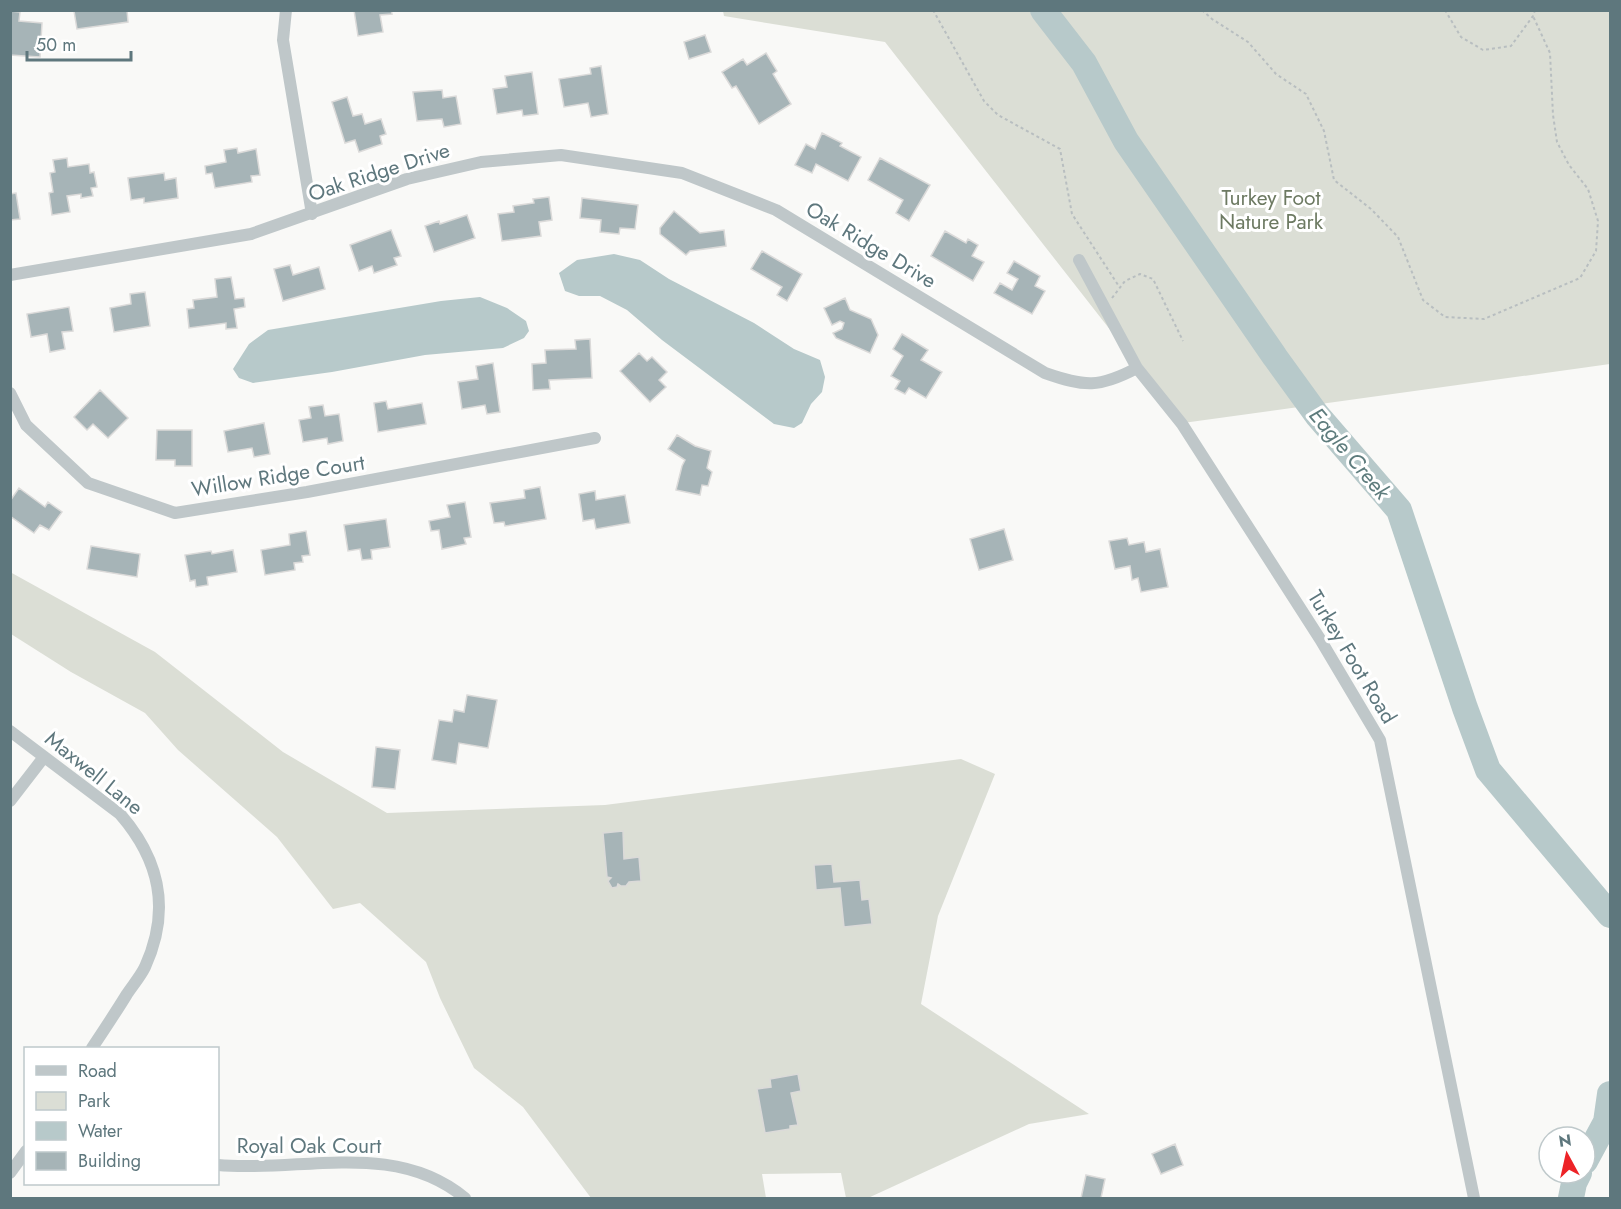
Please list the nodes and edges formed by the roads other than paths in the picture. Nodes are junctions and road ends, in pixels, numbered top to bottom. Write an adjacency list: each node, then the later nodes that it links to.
1 (286, 10): 2 (street)
2 (312, 214): 4 (street, Oak Ridge Drive); 5 (street, Oak Ridge Drive)
3 (1079, 260): 5 (street, Turkey Foot Road)
4 (10, 274)
5 (1137, 368): 16 (street, Turkey Foot Road)
6 (10, 393): 7 (street, Willow Ridge Court)
7 (595, 438)
8 (10, 731): 9 (street, Maxwell Lane)
9 (44, 757): 10 (street); 11 (street, Maxwell Lane)
10 (10, 801)
11 (93, 1047)
12 (24, 1154): 14 (street)
13 (219, 1165): 15 (street, Royal Oak Court)
14 (10, 1173)
15 (465, 1198)
16 (1474, 1198)

